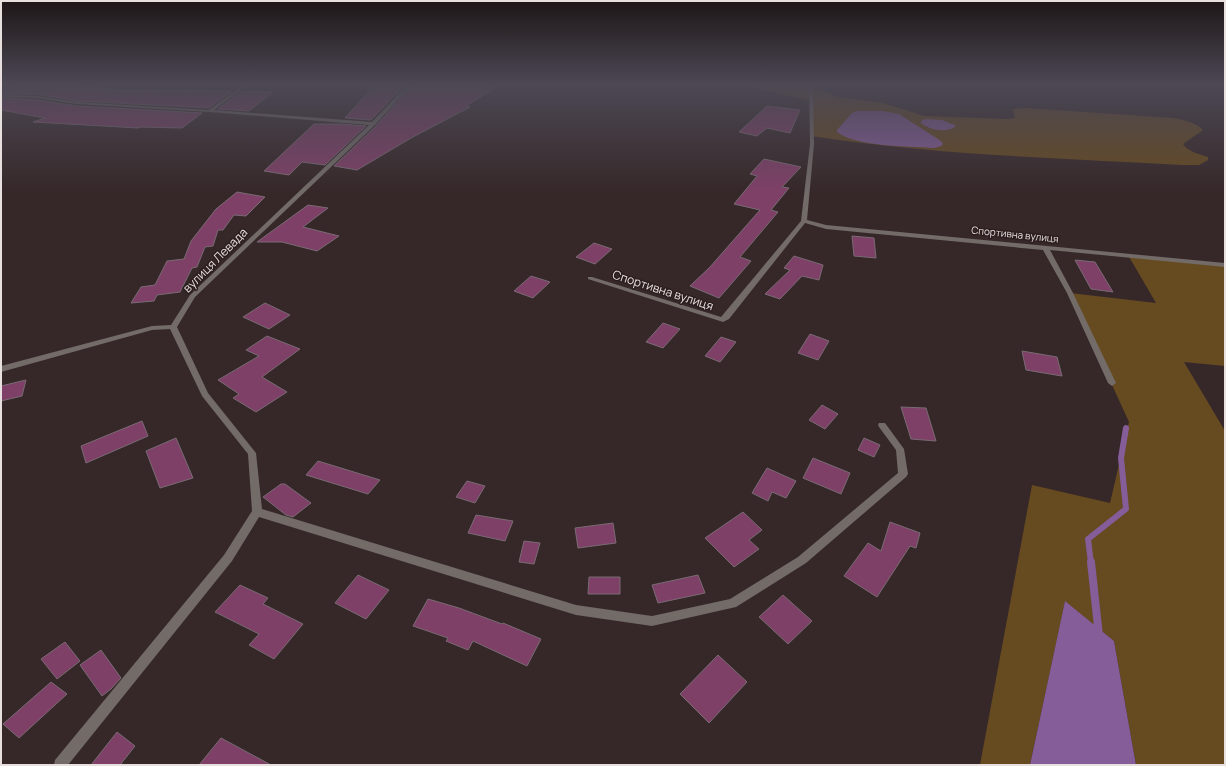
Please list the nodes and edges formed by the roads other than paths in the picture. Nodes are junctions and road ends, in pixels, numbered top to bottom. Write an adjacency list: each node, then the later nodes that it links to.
1 (320, 120): 4 (street)
2 (377, 120): 4 (street, вулиця Левада)
3 (812, 120): 5 (street)
4 (373, 124): 9 (street, вулиця Левада)
5 (804, 221): 6 (street, Спортивна вулиця); 8 (street, Спортивна вулиця)
6 (1044, 247): 7 (street, Спортивна вулиця); 11 (street)
7 (1225, 265)
8 (590, 278)
9 (173, 327): 10 (street); 13 (street)
10 (1, 369)
11 (1112, 383)
12 (882, 425): 13 (street)
13 (257, 512): 14 (street)
14 (60, 765)

